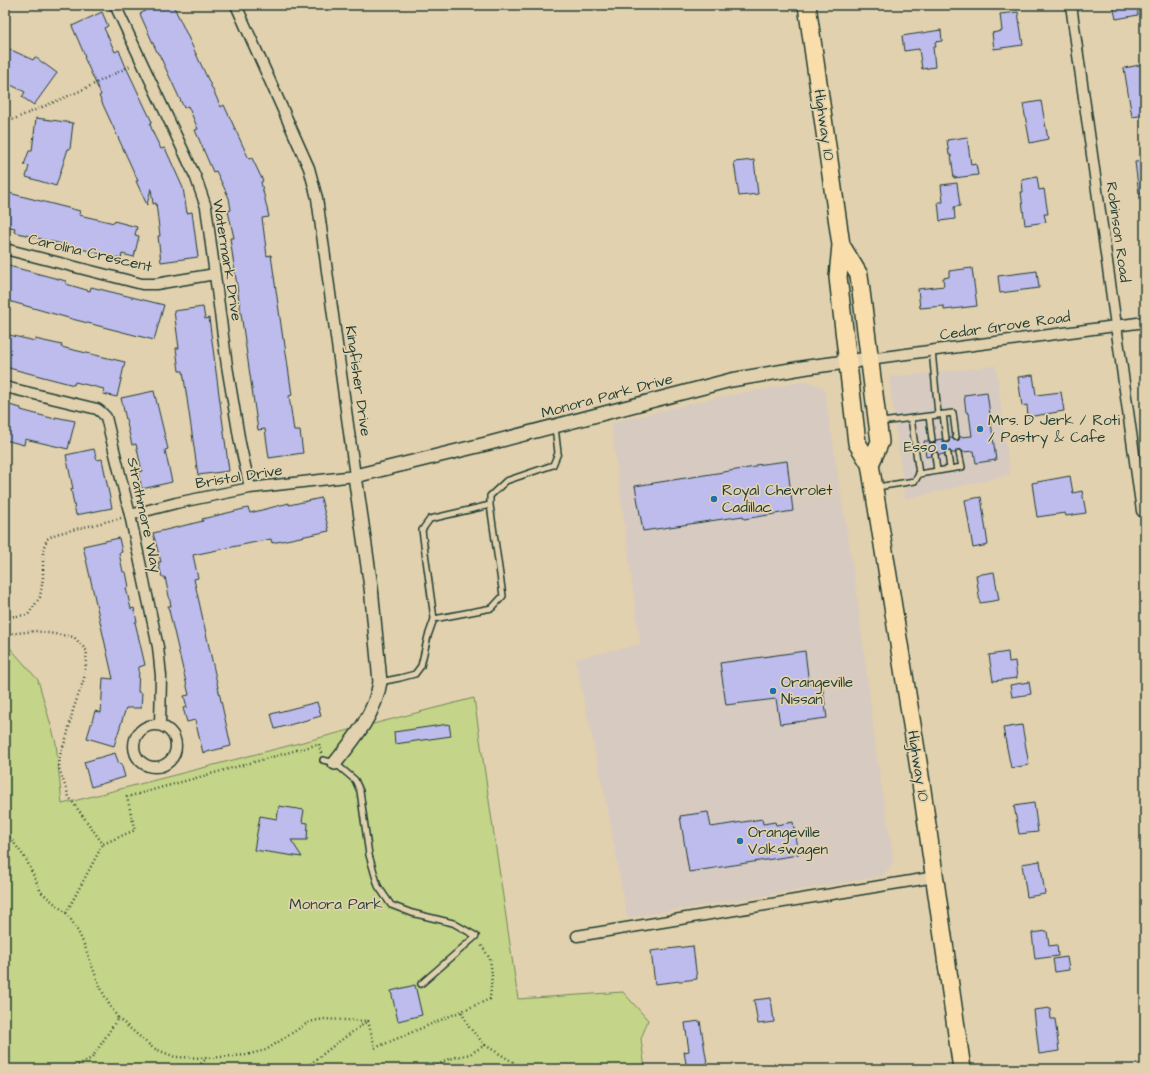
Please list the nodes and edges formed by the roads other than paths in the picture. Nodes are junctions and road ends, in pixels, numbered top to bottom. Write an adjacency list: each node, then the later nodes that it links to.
1 (115, 5): 7 (street, Watermark Drive)
2 (236, 5): 29 (street, Kingfisher Drive)
3 (808, 5): 5 (highway, Highway 10)
4 (1071, 5): 9 (street, Robinson Road)
5 (841, 245): 11 (highway, Highway 10); 12 (highway, Highway 10)
6 (5, 249): 7 (street, Carolina Crescent)
7 (215, 274): 30 (street, Watermark Drive)
8 (1145, 322): 9 (street, Cedar Grove Road)
9 (1117, 326): 10 (street, Cedar Grove Road); 33 (street, Robinson Road)
10 (932, 350): 11 (street, Cedar Grove Road); 14 (lane)
11 (869, 359): 12 (street, Monora Park Drive); 17 (highway, Highway 10)
12 (848, 362): 18 (street, Monora Park Drive); 25 (highway, Highway 10)
13 (5, 387): 34 (street, Strathmore Way)
14 (941, 414): 15 (lane); 19 (lane); 20 (lane)
15 (929, 416): 16 (lane); 21 (lane)
16 (911, 418): 17 (lane); 28 (lane)
17 (878, 422): 25 (highway, Highway 10)
18 (555, 426): 29 (street, Monora Park Drive); 32 (lane)
19 (956, 437)
20 (946, 439)
21 (932, 440)
22 (959, 453): 26 (lane)
23 (948, 454): 26 (lane)
24 (935, 455): 27 (lane)
25 (870, 464): 31 (highway, Highway 10)
26 (950, 469): 27 (lane)
27 (937, 471): 28 (lane)
28 (919, 474): 31 (lane)
29 (355, 476): 30 (street, Bristol Drive); 36 (street, Kingfisher Drive)
30 (250, 488): 34 (street, Bristol Drive)
31 (874, 488): 39 (highway, Highway 10)
32 (490, 505): 35 (lane); 35 (lane)
33 (1142, 511)
34 (130, 515): 37 (street, Strathmore Way)
35 (434, 619): 36 (lane)
36 (380, 682): 38 (street, Kingfisher Drive)
37 (160, 725): 37 (street)
38 (329, 762): 41 (lane)
39 (934, 877): 40 (street); 42 (highway, Highway 10)
40 (577, 936)
41 (421, 984)
42 (962, 1069)

